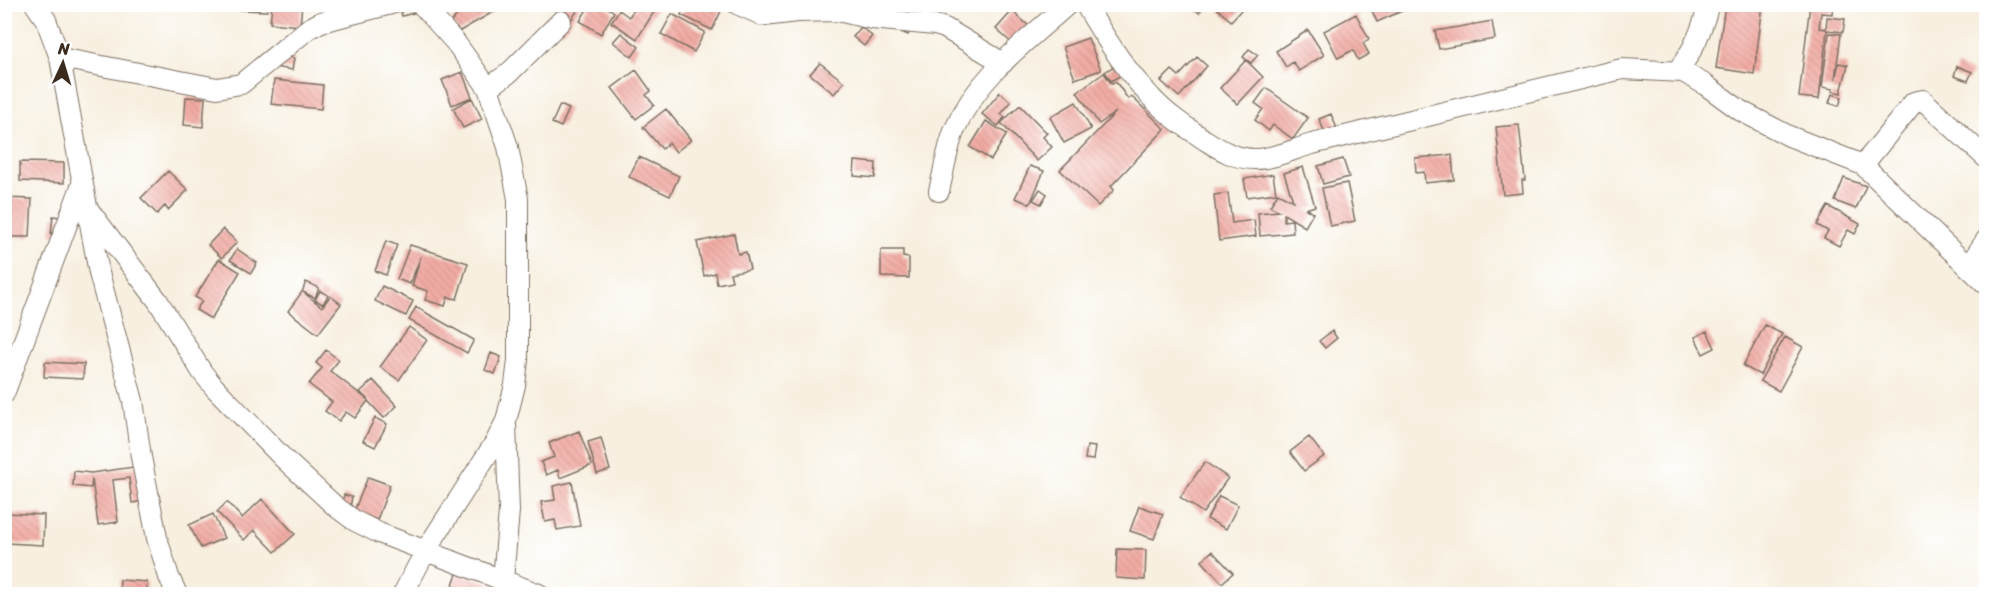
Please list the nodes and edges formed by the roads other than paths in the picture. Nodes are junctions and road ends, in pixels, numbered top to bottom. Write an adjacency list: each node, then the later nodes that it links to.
1 (35, 4): 9 (street)
2 (391, 4): 9 (street)
3 (421, 4): 12 (street)
4 (737, 4): 10 (street)
5 (1068, 4): 10 (street)
6 (1085, 4): 11 (street)
7 (1709, 4): 11 (street)
8 (561, 21): 12 (street)
9 (60, 58): 15 (street)
10 (1003, 63): 16 (street)
11 (1677, 71): 14 (street)
12 (488, 88): 22 (street)
13 (1986, 158): 14 (street)
14 (1863, 165): 19 (street)
15 (82, 184): 17 (street); 21 (street)
16 (939, 191)
17 (88, 209): 23 (street); 25 (street)
18 (1986, 240): 19 (street)
19 (1968, 267): 20 (street)
20 (1986, 284)
21 (4, 394)
22 (506, 421): 23 (street); 24 (street)
23 (426, 550): 24 (street); 26 (street)
24 (504, 587): 27 (street)
25 (177, 594)
26 (403, 594)
27 (539, 594)

